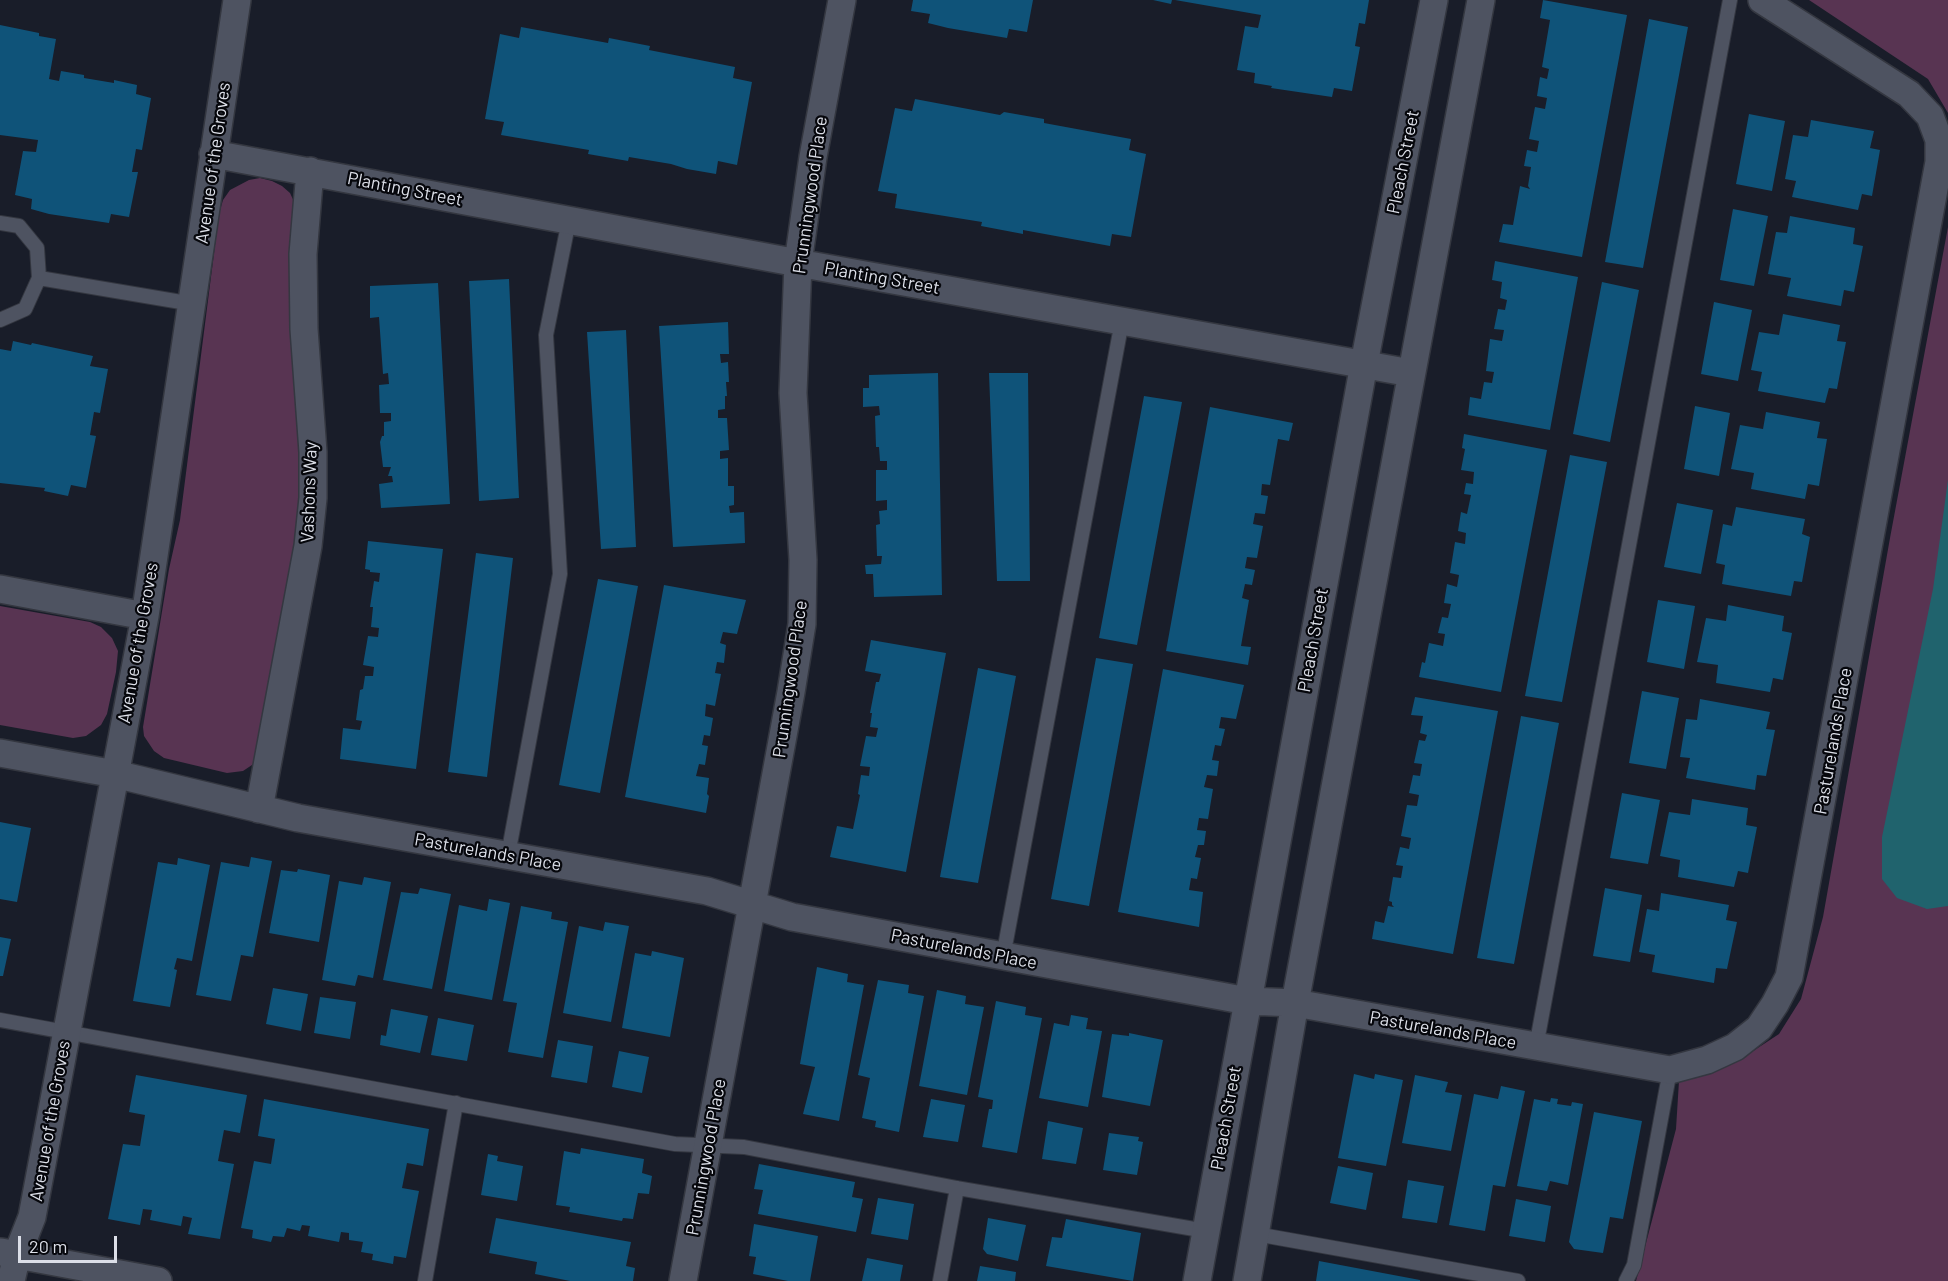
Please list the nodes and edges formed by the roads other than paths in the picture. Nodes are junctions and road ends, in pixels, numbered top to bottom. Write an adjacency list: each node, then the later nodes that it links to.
1 (237, 0): 7 (street, Avenue of the Groves)
2 (842, 0): 11 (street, Prunningwood Place)
3 (1434, 0): 16 (street, Pleach Street)
4 (1482, 0): 17 (street)
5 (1730, 0): 30 (lane)
6 (1762, 0): 31 (street, Pasturelands Place)
7 (213, 154): 8 (street, Planting Street); 13 (street, Avenue of the Groves)
8 (310, 171): 9 (street, Planting Street); 22 (street, Vashons Way)
9 (570, 220): 11 (street, Planting Street); 23 (lane)
10 (0, 223): 12 (lane)
11 (798, 263): 15 (street, Planting Street); 24 (street, Prunningwood Place)
12 (39, 278): 13 (lane); 14 (lane)
13 (192, 304): 19 (street, Avenue of the Groves)
14 (0, 320)
15 (1122, 321): 16 (street, Planting Street); 25 (lane)
16 (1364, 364): 17 (street, Planting Street); 26 (street, Pleach Street)
17 (1411, 373): 27 (street)
18 (0, 589): 19 (street)
19 (145, 616): 21 (street, Avenue of the Groves)
20 (0, 753): 21 (street, Pasturelands Place)
21 (115, 774): 22 (street, Pasturelands Place); 29 (street, Avenue of the Groves)
22 (259, 809): 23 (street, Pasturelands Place)
23 (508, 855): 24 (street, Pasturelands Place)
24 (752, 904): 25 (street, Pasturelands Place); 33 (street, Prunningwood Place)
25 (1003, 957): 26 (street, Pasturelands Place)
26 (1247, 1001): 27 (street, Pasturelands Place); 35 (street, Pleach Street)
27 (1295, 1003): 30 (street, Pasturelands Place); 36 (street)
28 (0, 1020): 29 (lane)
29 (67, 1032): 32 (lane); 37 (street, Avenue of the Groves)
30 (1536, 1047): 31 (street, Pasturelands Place)
31 (1670, 1070): 46 (lane)
32 (456, 1103): 33 (lane); 40 (lane)
33 (708, 1144): 34 (lane); 41 (street, Prunningwood Place)
34 (957, 1188): 35 (lane); 42 (lane)
35 (1206, 1231): 43 (street, Pleach Street)
36 (1256, 1234): 44 (street); 45 (lane)
37 (9, 1253): 38 (street, Avenue of the Groves); 39 (street)
38 (10, 1281)
39 (158, 1281)
40 (425, 1281)
41 (683, 1281)
42 (940, 1281)
43 (1197, 1281)
44 (1247, 1281)
45 (1518, 1281)
46 (1626, 1281)

